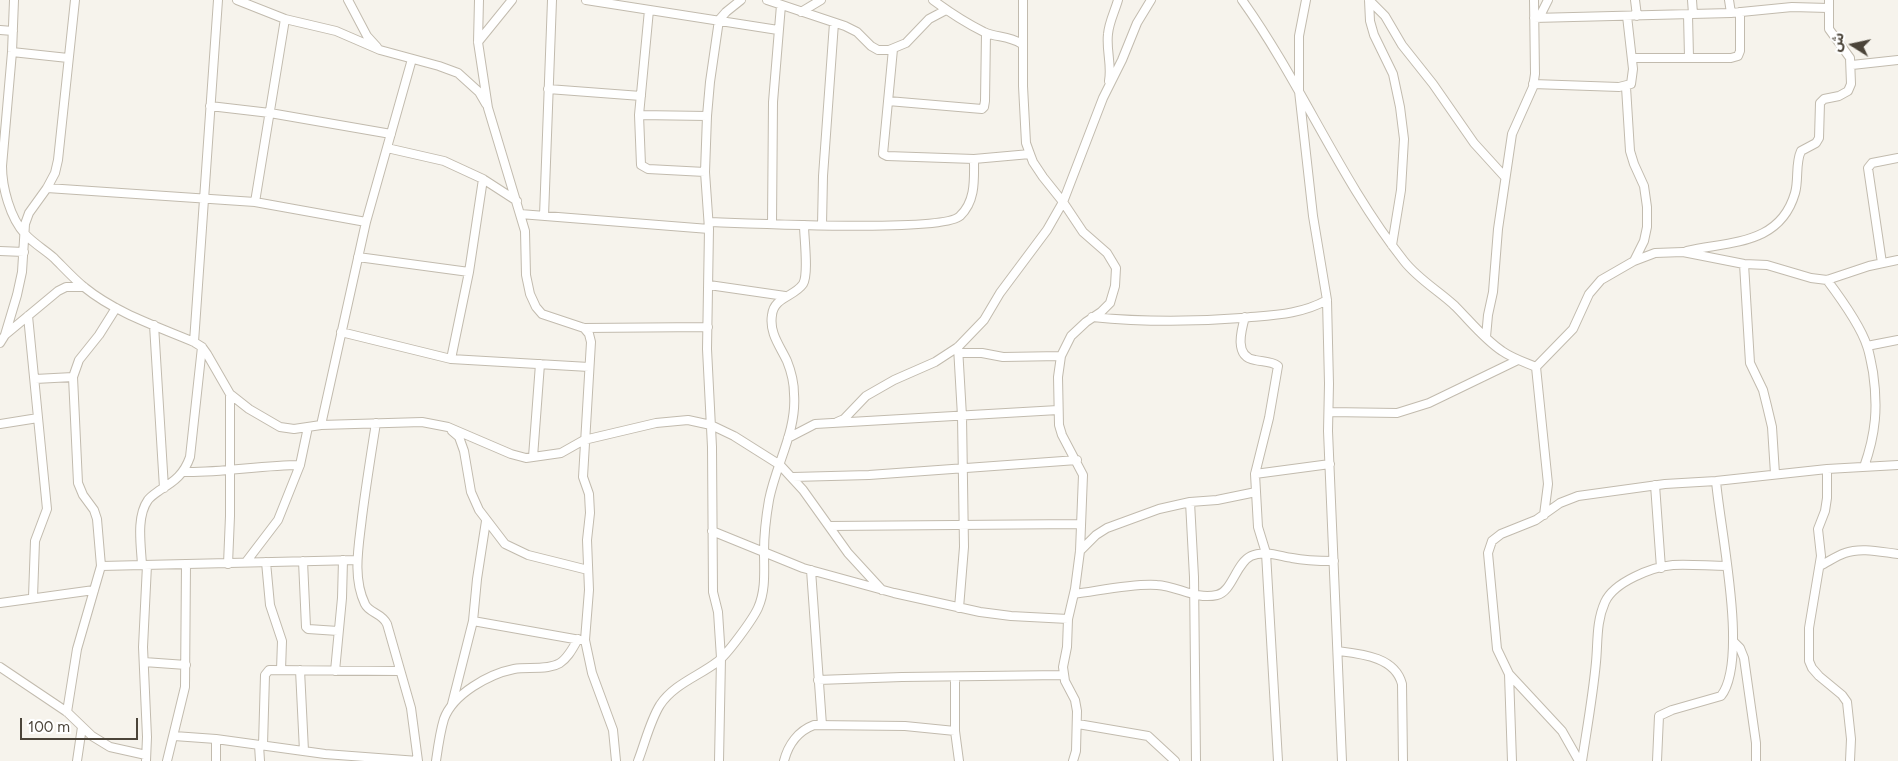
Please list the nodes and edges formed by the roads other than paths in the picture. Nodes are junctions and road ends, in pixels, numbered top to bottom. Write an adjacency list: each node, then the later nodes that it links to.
1 (14, 0): 42 (street)
2 (76, 0): 50 (street)
3 (218, 0): 62 (street)
4 (237, 0): 37 (street)
5 (348, 0): 47 (street)
6 (479, 0): 44 (street)
7 (512, 0): 44 (street)
8 (552, 0): 57 (street)
9 (586, 0): 28 (street)
10 (741, 0): 38 (street)
11 (767, 0): 27 (street)
12 (821, 0): 30 (street)
13 (933, 0): 29 (street)
14 (1023, 0): 45 (street)
15 (1118, 0): 58 (street)
16 (1151, 0): 58 (street)
17 (1242, 0): 59 (street)
18 (1306, 0): 59 (street)
19 (1369, 0): 74 (street); 89 (street)
20 (1534, 0): 36 (street)
21 (1548, 0): 36 (street)
22 (1634, 0): 35 (street)
23 (1692, 0): 33 (street)
24 (1729, 0): 32 (street)
25 (1774, 4): 26 (street); 31 (street)
26 (1828, 4): 54 (street)
27 (781, 5): 30 (street); 41 (street)
28 (649, 10): 38 (street); 60 (street)
29 (946, 10): 43 (street); 46 (street)
30 (801, 12): 39 (street)
31 (1740, 12): 32 (street); 49 (street)
32 (1731, 13): 33 (street)
33 (1691, 14): 35 (street); 49 (street)
34 (1627, 16): 35 (street); 36 (street); 51 (street)
35 (1637, 16)
36 (1537, 18): 55 (street)
37 (285, 19): 47 (street); 64 (street)
38 (719, 20): 41 (street); 66 (street)
39 (834, 23): 46 (street); 86 (street)
40 (0, 30): 42 (street)
41 (778, 30): 84 (street)
42 (13, 31): 48 (street)
43 (986, 33): 45 (street); 61 (street)
44 (478, 42): 63 (street)
45 (1022, 44): 69 (street)
46 (893, 49): 61 (street)
47 (380, 50): 52 (street)
48 (12, 52): 50 (street); 72 (street)
49 (1690, 57): 51 (street)
50 (68, 58): 76 (street)
51 (1632, 58): 56 (street)
52 (412, 59): 63 (street); 67 (street)
53 (1898, 60): 54 (street)
54 (1852, 64): 92 (street)
55 (1533, 84): 56 (street); 74 (street)
56 (1626, 87): 94 (street)
57 (548, 89): 60 (street); 82 (street)
58 (1107, 90): 80 (street)
59 (1299, 91): 89 (street); 103 (street)
60 (641, 96): 65 (street)
61 (888, 101): 71 (street)
62 (210, 106): 64 (street); 77 (street)
63 (488, 108): 78 (street)
64 (270, 113): 67 (street); 79 (street)
65 (639, 115): 66 (street); 73 (street)
66 (707, 116): 73 (street)
67 (391, 134): 68 (street)
68 (387, 148): 75 (street); 83 (street)
69 (1030, 154): 71 (street); 80 (street)
70 (1898, 158): 96 (street)
71 (974, 159): 86 (street)
72 (1, 166): 88 (street)
73 (705, 172): 87 (street)
74 (1504, 176): 113 (street)
75 (483, 179): 78 (street); 98 (street)
76 (47, 188): 77 (street); 88 (street)
77 (204, 199): 79 (street); 115 (street)
78 (517, 201): 81 (street)
79 (256, 202): 83 (street)
80 (1063, 202): 107 (street); 119 (street)
81 (520, 214): 82 (street); 110 (street)
82 (544, 216): 87 (street)
83 (366, 222): 93 (street)
84 (772, 224): 85 (street); 87 (street)
85 (804, 225): 86 (street); 102 (street)
86 (822, 225)
87 (709, 226): 100 (street)
88 (24, 233): 91 (street); 101 (street)
89 (1392, 245): 113 (street)
90 (0, 251): 91 (street)
91 (24, 252): 112 (street)
92 (1684, 252): 94 (street); 97 (street)
93 (358, 257): 98 (street); 111 (street)
94 (1634, 260): 125 (street)
95 (1898, 260): 96 (street)
96 (1882, 263): 99 (street)
97 (1744, 264): 99 (street); 155 (street)
98 (469, 272): 121 (street)
99 (1827, 280): 117 (street)
100 (709, 285): 102 (street); 109 (street)
101 (84, 287): 104 (street); 105 (street)
102 (785, 296): 140 (street)
103 (1327, 300): 106 (street); 130 (street)
104 (116, 308): 108 (street); 126 (street)
105 (28, 316): 112 (street); 127 (street)
106 (1245, 317): 107 (street); 154 (street)
107 (1092, 318): 120 (street)
108 (154, 325): 115 (street); 159 (street)
109 (708, 327): 110 (street); 137 (street)
110 (584, 328): 124 (street)
111 (341, 332): 121 (street); 136 (street)
112 (5, 335): 116 (street)
113 (1486, 338): 122 (street)
114 (1898, 340): 117 (street)
115 (194, 342): 118 (street)
116 (0, 343)
117 (1868, 346): 149 (street)
118 (202, 347): 128 (street); 153 (street)
119 (958, 350): 120 (street); 131 (street); 134 (street)
120 (1061, 356): 129 (street)
121 (451, 359): 123 (street)
122 (1518, 360): 125 (street); 130 (street)
123 (540, 364): 124 (street); 142 (street)
124 (589, 367): 141 (street)
125 (1536, 367): 162 (street)
126 (73, 377): 127 (street); 181 (street)
127 (35, 379): 132 (street)
128 (230, 394): 138 (street); 151 (street)
129 (1058, 410): 131 (street); 143 (street)
130 (1328, 412): 145 (street)
131 (962, 416): 134 (street); 148 (street)
132 (38, 418): 135 (street); 191 (street)
133 (376, 422): 136 (street); 139 (street); 173 (street)
134 (837, 422): 140 (street)
135 (0, 424)
136 (321, 425): 138 (street)
137 (711, 425): 141 (street); 144 (street); 167 (street)
138 (308, 427): 146 (street)
139 (448, 427): 142 (street); 163 (street)
140 (788, 438): 144 (street)
141 (584, 440): 142 (street); 185 (street)
142 (533, 457)
143 (1077, 460): 148 (street); 165 (street)
144 (780, 464): 156 (street); 169 (street)
145 (1330, 464): 154 (street); 177 (street)
146 (300, 465): 151 (street); 175 (street)
147 (1898, 465): 149 (street); 152 (street)
148 (963, 467): 156 (street); 164 (street)
149 (1864, 467): 150 (street)
150 (1827, 469): 155 (street); 183 (street)
151 (230, 470): 153 (street); 179 (street)
152 (1898, 471)
153 (183, 472): 159 (street)
154 (1255, 474): 160 (street)
155 (1775, 474): 157 (street)
156 (793, 477): 166 (street)
157 (1716, 481): 158 (street); 182 (street)
158 (1655, 485): 162 (street); 184 (street)
159 (164, 488): 180 (street)
160 (1256, 492): 161 (street); 170 (street)
161 (1190, 502): 168 (street); 190 (street)
162 (1544, 515): 208 (street)
163 (486, 520): 185 (street); 195 (street)
164 (964, 524): 165 (street); 166 (street); 193 (street)
165 (1081, 524): 168 (street)
166 (829, 526): 188 (street)
167 (712, 531): 169 (street); 200 (street)
168 (1080, 551): 189 (street)
169 (764, 553): 186 (street); 200 (street)
170 (1266, 553): 177 (street); 190 (street); 237 (street)
171 (1898, 554): 183 (street)
172 (343, 560): 173 (street); 174 (street); 196 (street)
173 (357, 560): 206 (street)
174 (303, 561): 176 (street); 196 (street)
175 (246, 562): 176 (street); 179 (street)
176 (266, 562): 204 (street)
177 (1334, 562): 199 (street)
178 (186, 564): 179 (street); 180 (street); 202 (street)
179 (228, 564)
180 (145, 565): 181 (street); 201 (street)
181 (101, 566): 187 (street)
182 (1727, 566): 184 (street); 198 (street)
183 (1820, 566): 244 (street)
184 (1661, 568): 241 (street)
185 (588, 570): 197 (street)
186 (811, 570): 188 (street); 211 (street)
187 (94, 590): 191 (street); 213 (street)
188 (882, 590): 193 (street)
189 (1074, 594): 190 (street); 194 (street)
190 (1194, 596): 236 (street)
191 (33, 597): 192 (street)
192 (0, 603)
193 (959, 608): 194 (street)
194 (1068, 619): 209 (street)
195 (473, 621): 197 (street); 212 (street)
196 (338, 631): 207 (street)
197 (581, 640): 212 (street); 229 (street)
198 (1734, 642): 242 (street); 243 (street)
199 (1338, 651): 238 (street); 239 (street)
200 (721, 658): 230 (street); 231 (street)
201 (144, 662): 202 (street); 222 (street)
202 (186, 665): 218 (street)
203 (0, 667): 213 (street)
204 (281, 670): 205 (street); 220 (street)
205 (300, 670): 207 (street); 221 (street)
206 (400, 670): 207 (street); 227 (street)
207 (335, 671)
208 (1509, 674): 240 (street); 241 (street)
209 (1063, 675): 210 (street); 214 (street)
210 (954, 677): 211 (street); 217 (street)
211 (818, 680): 215 (street)
212 (452, 704): 228 (street)
213 (67, 712): 216 (street)
214 (1078, 724): 234 (street); 235 (street)
215 (822, 725): 217 (street); 232 (street)
216 (82, 727): 222 (street); 223 (street)
217 (955, 731): 233 (street)
218 (174, 736): 219 (street); 224 (street)
219 (216, 739): 220 (street); 225 (street)
220 (261, 745): 221 (street); 226 (street)
221 (304, 751): 227 (street)
222 (146, 758)
223 (77, 761)
224 (167, 761)
225 (216, 761)
226 (260, 761)
227 (418, 761)
228 (436, 761)
229 (616, 761)
230 (638, 761)
231 (719, 761)
232 (784, 761)
233 (959, 761)
234 (1073, 761)
235 (1175, 761)
236 (1196, 761)
237 (1278, 761)
238 (1342, 761)
239 (1403, 761)
240 (1512, 761)
241 (1580, 761)
242 (1657, 761)
243 (1756, 761)
244 (1850, 761)

